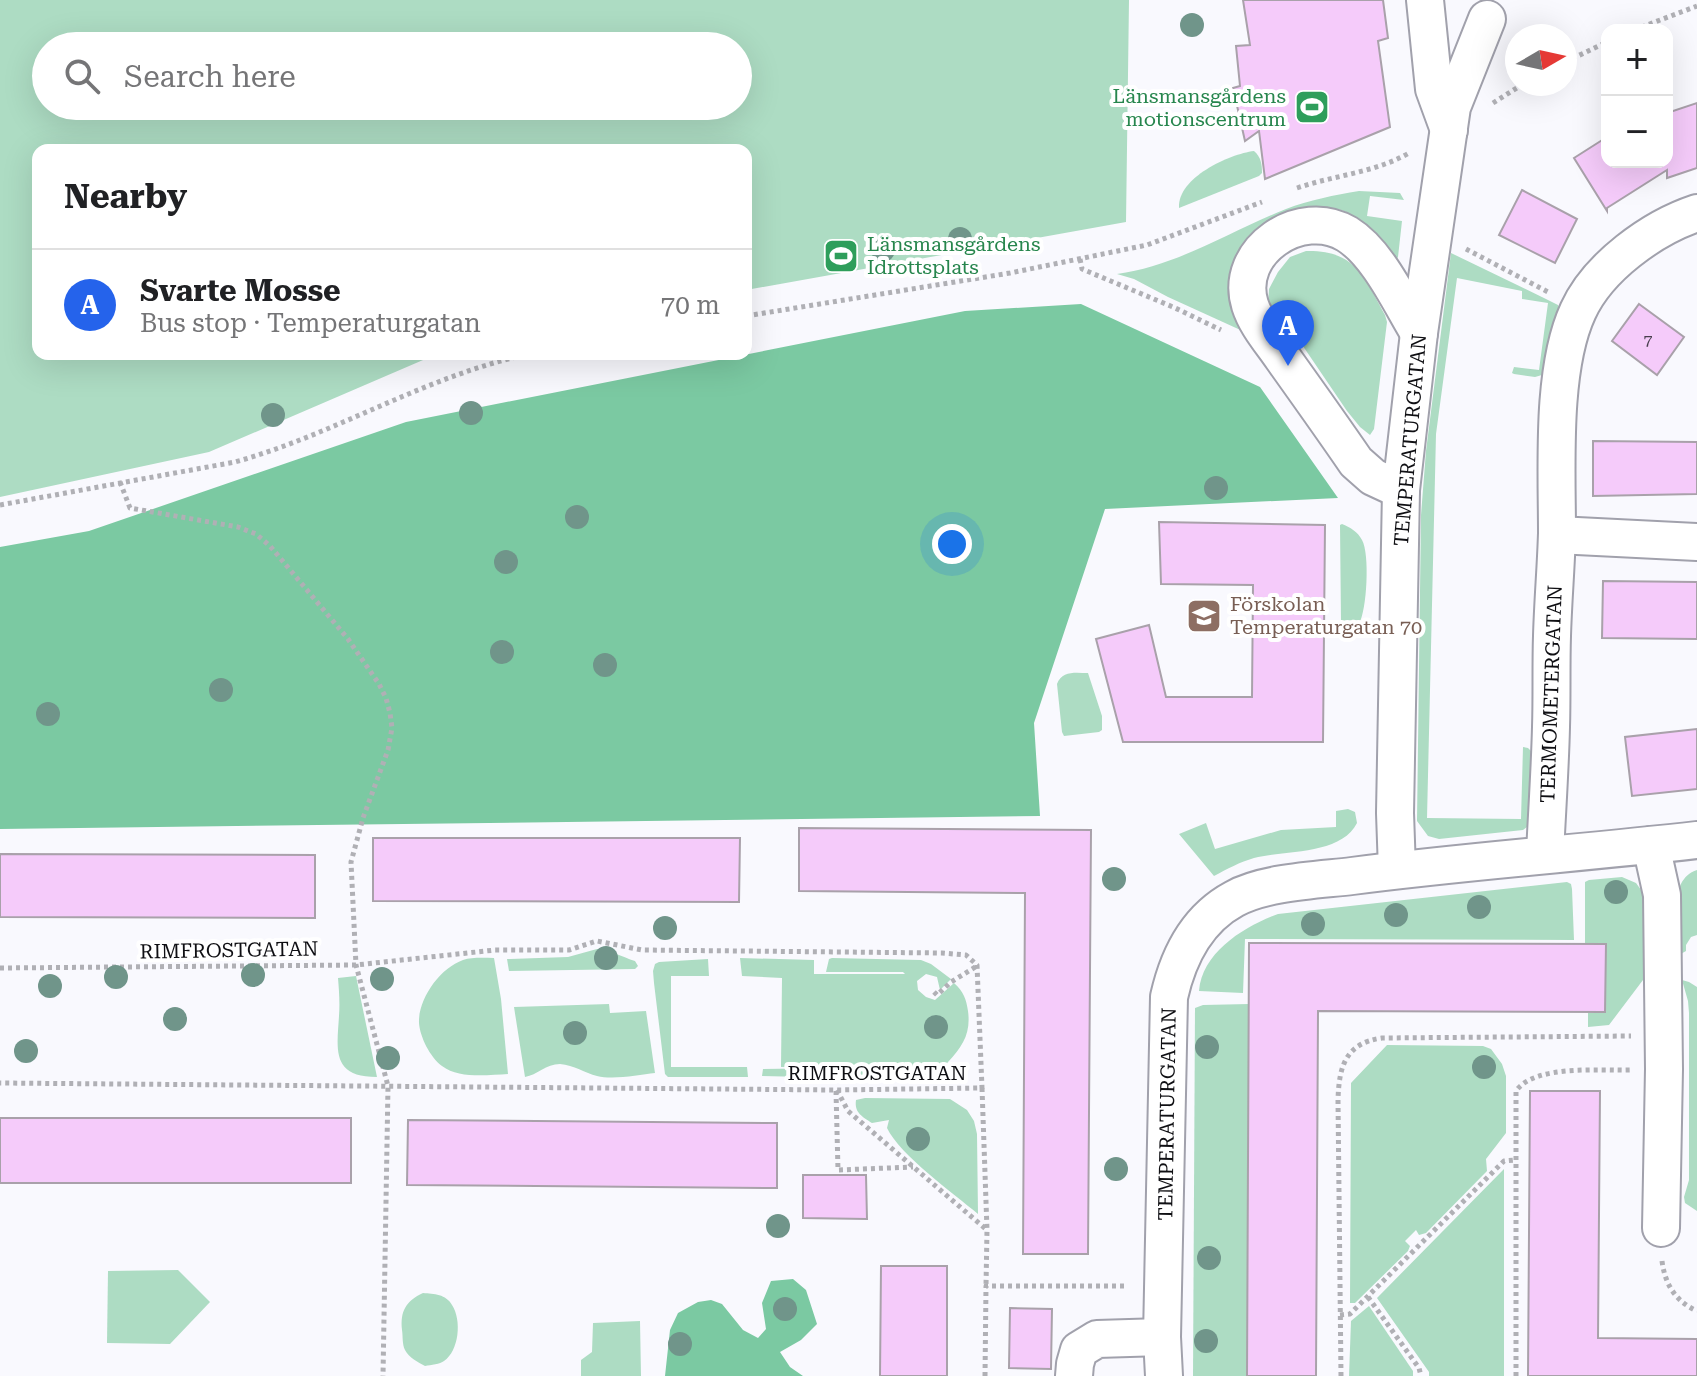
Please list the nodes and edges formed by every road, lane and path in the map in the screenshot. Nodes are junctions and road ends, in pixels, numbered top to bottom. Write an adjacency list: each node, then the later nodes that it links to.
1 (1425, 0): 8 (street)
2 (1697, 6): 4 (path)
3 (1487, 19): 8 (street, TEMPERATURGATAN)
4 (1650, 24)
5 (1601, 45): 6 (path)
6 (1577, 56)
7 (1505, 95): 8 (path)
8 (1449, 131): 9 (path); 12 (street, TEMPERATURGATAN)
9 (1292, 190)
10 (1262, 201): 13 (path)
11 (1697, 213): 14 (street, TERMOMETERGATAN)
12 (1434, 232): 14 (path); 16 (street, TEMPERATURGATAN)
13 (1080, 259): 15 (path); 17 (path)
14 (1579, 308): 22 (street, TERMOMETERGATAN)
15 (752, 315)
16 (1419, 333): 17 (street); 20 (street, TEMPERATURGATAN)
17 (1269, 338): 20 (street)
18 (500, 360): 19 (path)
19 (120, 482): 21 (path); 28 (path)
20 (1401, 490): 27 (street, TEMPERATURGATAN)
21 (0, 505)
22 (1557, 535): 23 (street); 26 (street, TERMOMETERGATAN)
23 (1697, 542)
24 (1697, 840): 25 (street, TEMPERATURGATAN)
25 (1651, 845): 26 (street, TEMPERATURGATAN); 32 (street)
26 (1545, 854): 27 (street, TEMPERATURGATAN)
27 (1397, 870): 41 (street, TEMPERATURGATAN)
28 (356, 965): 29 (path, RIMFROSTGATAN); 30 (path, RIMFROSTGATAN); 34 (path)
29 (977, 965): 31 (path); 35 (path, RIMFROSTGATAN)
30 (0, 968)
31 (934, 992)
32 (1664, 1053): 37 (path); 39 (street); 44 (path)
33 (0, 1083): 34 (path, RIMFROSTGATAN)
34 (388, 1086): 36 (path, RIMFROSTGATAN); 46 (path)
35 (982, 1088): 36 (path, RIMFROSTGATAN); 40 (path)
36 (836, 1090): 38 (path); 38 (path)
37 (1515, 1160): 43 (path); 52 (path)
38 (915, 1167): 40 (path)
39 (1661, 1228)
40 (987, 1230): 42 (path)
41 (1163, 1285): 42 (path); 45 (street, TEMPERATURGATAN)
42 (986, 1286): 47 (path)
43 (1368, 1297): 44 (path); 51 (path)
44 (1340, 1315): 50 (path)
45 (1162, 1337): 48 (street); 49 (street, TEMPERATURGATAN)
46 (383, 1376)
47 (985, 1376)
48 (1074, 1376)
49 (1164, 1376)
50 (1341, 1376)
51 (1421, 1376)
52 (1516, 1376)

